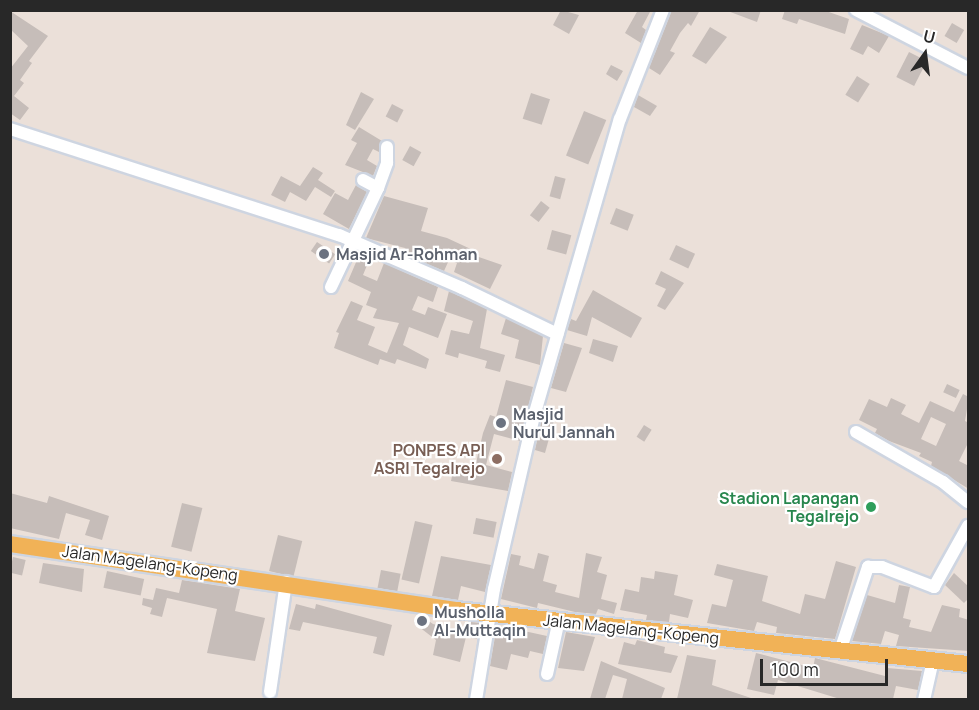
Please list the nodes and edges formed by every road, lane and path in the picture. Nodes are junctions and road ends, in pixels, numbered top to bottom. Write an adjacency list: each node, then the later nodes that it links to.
1 (663, 10): 10 (street)
2 (856, 10): 3 (street)
3 (969, 68)
4 (10, 129): 8 (street)
5 (387, 147): 7 (street)
6 (363, 180): 7 (street)
7 (378, 188): 8 (street)
8 (353, 241): 9 (street); 10 (street)
9 (331, 287)
10 (557, 334): 16 (street)
11 (856, 432): 12 (street)
12 (969, 502)
13 (969, 526): 18 (street)
14 (10, 544): 15 (main road, Jalan Magelang-Kopeng)
15 (286, 582): 16 (main road, Jalan Magelang-Kopeng); 22 (street)
16 (493, 614): 17 (main road, Jalan Magelang-Kopeng); 23 (street)
17 (559, 620): 18 (main road, Jalan Magelang-Kopeng); 21 (street)
18 (840, 651): 19 (main road, Jalan Magelang-Kopeng)
19 (933, 660): 20 (main road, Jalan Magelang-Kopeng); 24 (street)
20 (969, 664)
21 (547, 674)
22 (270, 692)
23 (476, 699)
24 (924, 699)

